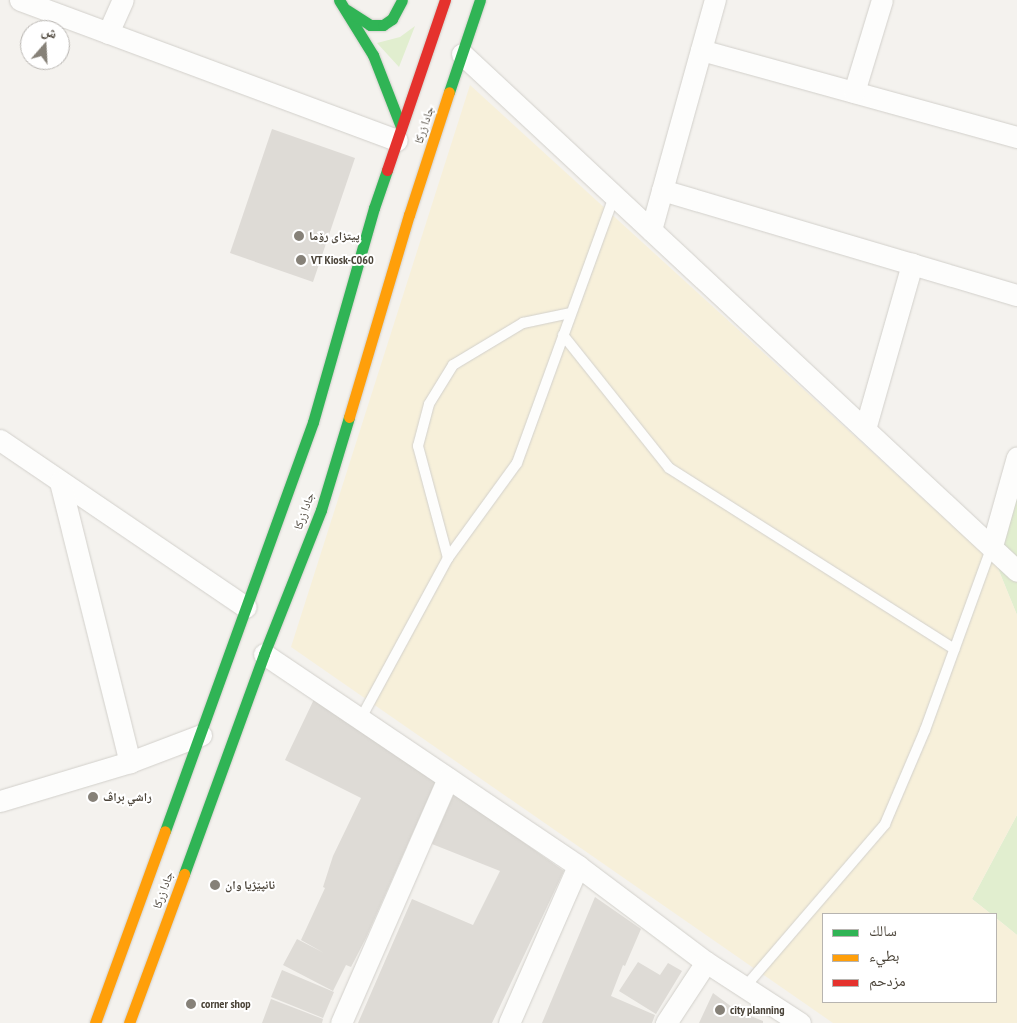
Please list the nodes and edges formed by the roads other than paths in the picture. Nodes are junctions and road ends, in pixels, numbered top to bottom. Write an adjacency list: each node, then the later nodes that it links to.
1 (20, 0): 10 (street)
2 (123, 0): 10 (street)
3 (339, 0): 9 (main road)
4 (402, 0): 9 (main road)
5 (445, 0): 14 (main road, جادا زرکا)
6 (480, 0): 12 (main road, جادا زرکا)
7 (715, 0): 11 (street)
8 (882, 0): 13 (street)
9 (347, 10): 14 (main road)
10 (108, 33): 14 (street)
11 (701, 50): 13 (street); 16 (street)
12 (462, 54): 17 (street); 32 (main road, جادا زرکا)
13 (854, 92): 15 (street)
14 (399, 134): 30 (main road, جادا زرکا)
15 (1017, 136)
16 (662, 190): 18 (street); 19 (street)
17 (614, 196): 18 (street); 21 (lane)
18 (651, 230): 23 (street)
19 (912, 264): 20 (street); 23 (street)
20 (1017, 295)
21 (571, 313): 22 (lane); 28 (lane)
22 (564, 335): 28 (lane); 31 (lane)
23 (865, 429): 27 (street)
24 (0, 440): 26 (street)
25 (1017, 456): 27 (street)
26 (60, 482): 30 (street); 35 (street)
27 (992, 546): 29 (street); 31 (lane)
28 (448, 558): 33 (lane)
29 (1017, 571)
30 (246, 607): 34 (main road, جادا زرکا)
31 (954, 649): 40 (lane)
32 (264, 654): 33 (street); 42 (main road, جادا زرکا)
33 (360, 720): 36 (street)
34 (201, 735): 35 (street); 41 (main road, جادا زرکا)
35 (130, 762): 37 (street)
36 (448, 778): 38 (street); 43 (street)
37 (0, 801)
38 (578, 866): 39 (street); 44 (street)
39 (706, 962): 40 (street); 45 (street)
40 (745, 987): 46 (street)
41 (95, 1023)
42 (129, 1023)
43 (341, 1023)
44 (509, 1023)
45 (666, 1023)
46 (800, 1023)

